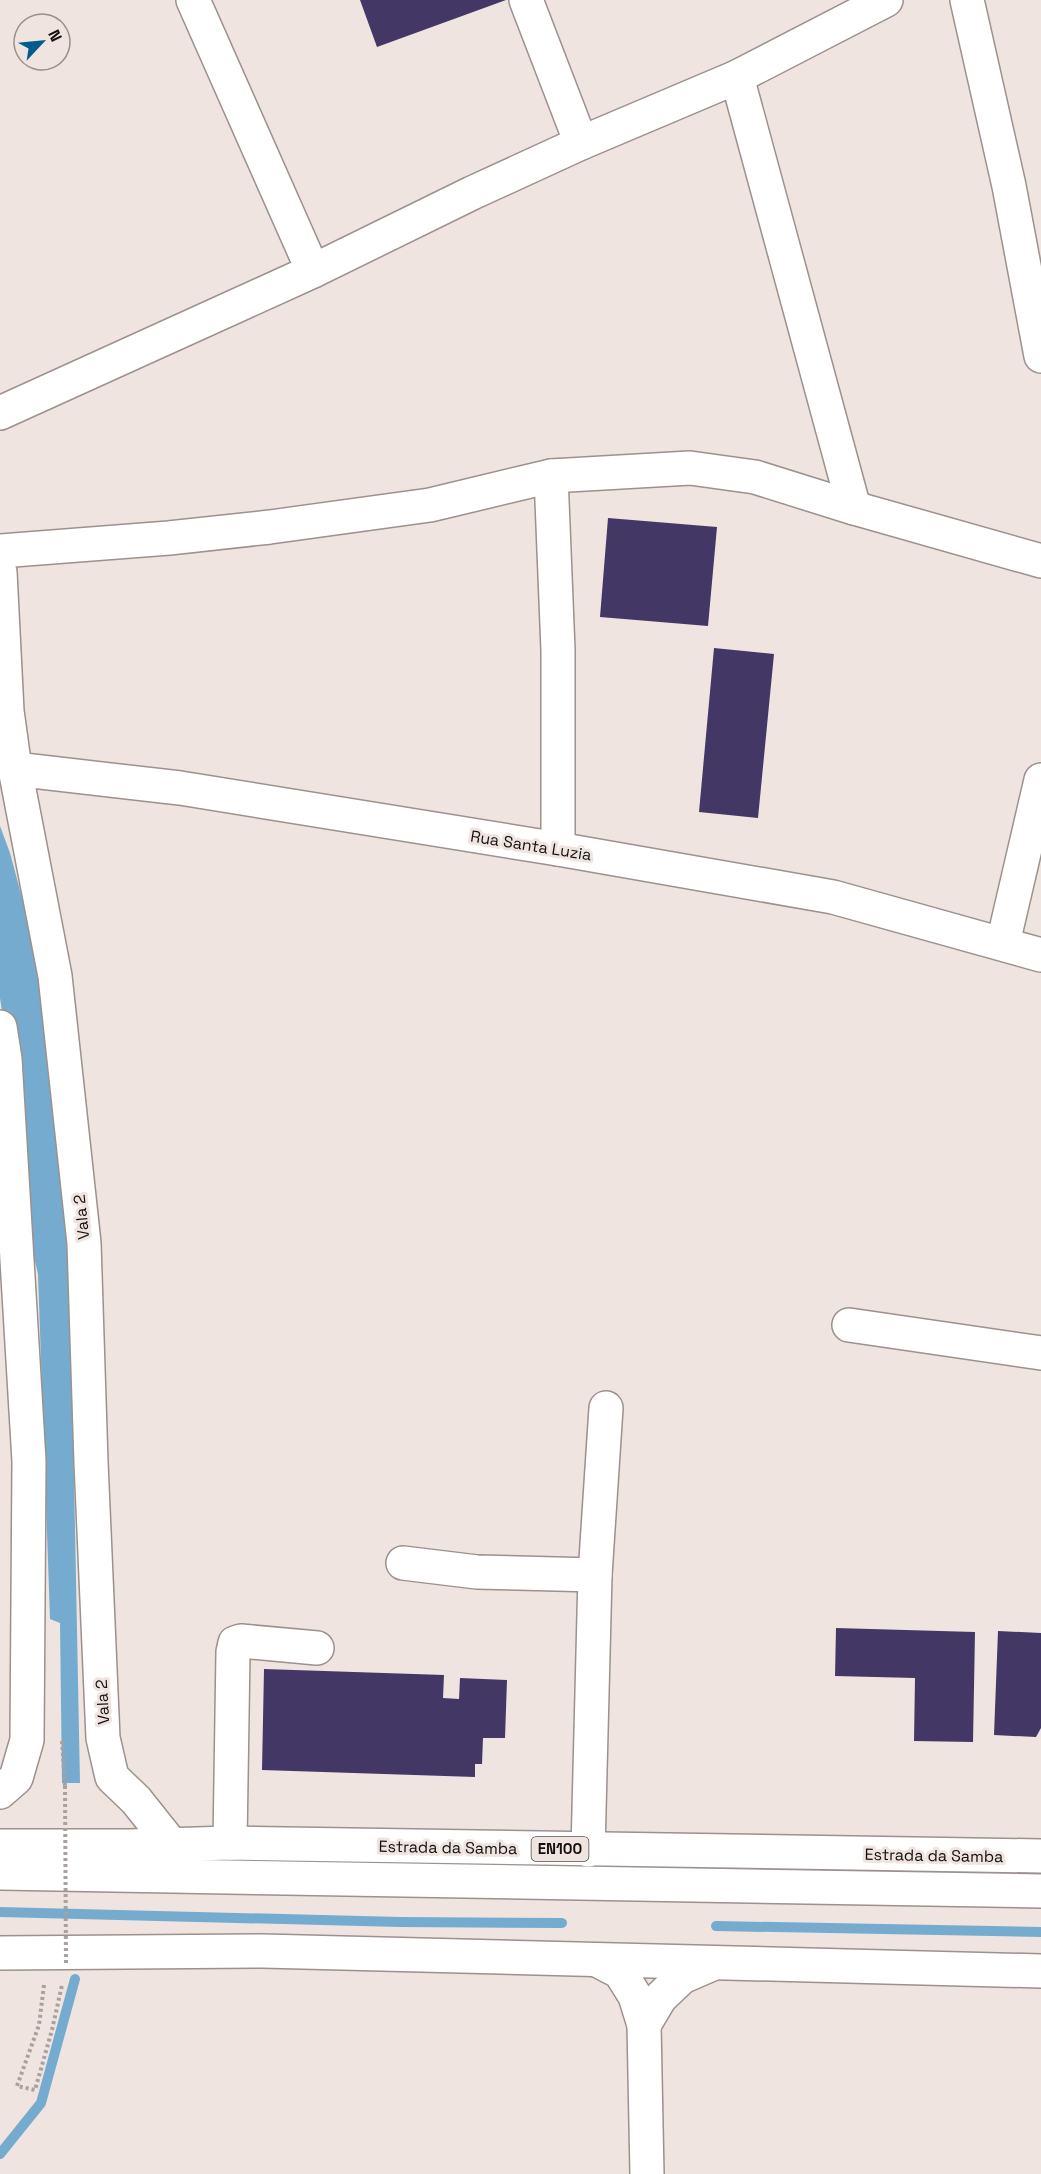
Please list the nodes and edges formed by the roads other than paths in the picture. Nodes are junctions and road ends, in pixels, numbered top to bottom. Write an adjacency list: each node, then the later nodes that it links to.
1 (193, 0): 7 (street)
2 (526, 0): 6 (street)
3 (885, 0): 5 (street)
4 (967, 0): 8 (street)
5 (736, 77): 6 (street); 11 (street)
6 (581, 143): 7 (street)
7 (313, 271): 9 (street)
8 (1041, 356)
9 (0, 413)
10 (551, 476): 11 (street); 12 (street); 17 (street)
11 (854, 508): 13 (street)
12 (0, 551)
13 (1041, 561)
14 (0, 572): 15 (street, Vala 2)
15 (15, 770): 17 (street, Rua Santa Luzia); 29 (street, Vala 2)
16 (1041, 780): 18 (street)
17 (558, 849): 18 (street, Rua Santa Luzia)
18 (1004, 943): 19 (street, Rua Santa Luzia)
19 (1041, 955)
20 (0, 1027): 27 (street)
21 (849, 1325): 22 (street)
22 (1041, 1353)
23 (606, 1408): 25 (street)
24 (403, 1563): 25 (street)
25 (595, 1575): 31 (street)
26 (316, 1648): 28 (street)
27 (0, 1792)
28 (230, 1843): 29 (street, Estrada da Samba / EN100); 31 (street, Estrada da Samba / EN100)
29 (171, 1844): 30 (street, Estrada da Samba / EN100)
30 (0, 1846)
31 (588, 1850): 32 (street, Estrada da Samba / EN100)
32 (1041, 1856)
33 (0, 1873): 34 (street, Estrada da Samba / EN100)
34 (1041, 1891)
35 (0, 1953): 36 (street)
36 (597, 1960): 37 (street); 39 (street)
37 (713, 1963): 38 (street); 39 (street)
38 (1041, 1971)
39 (644, 2025): 40 (street)
40 (647, 2174)

